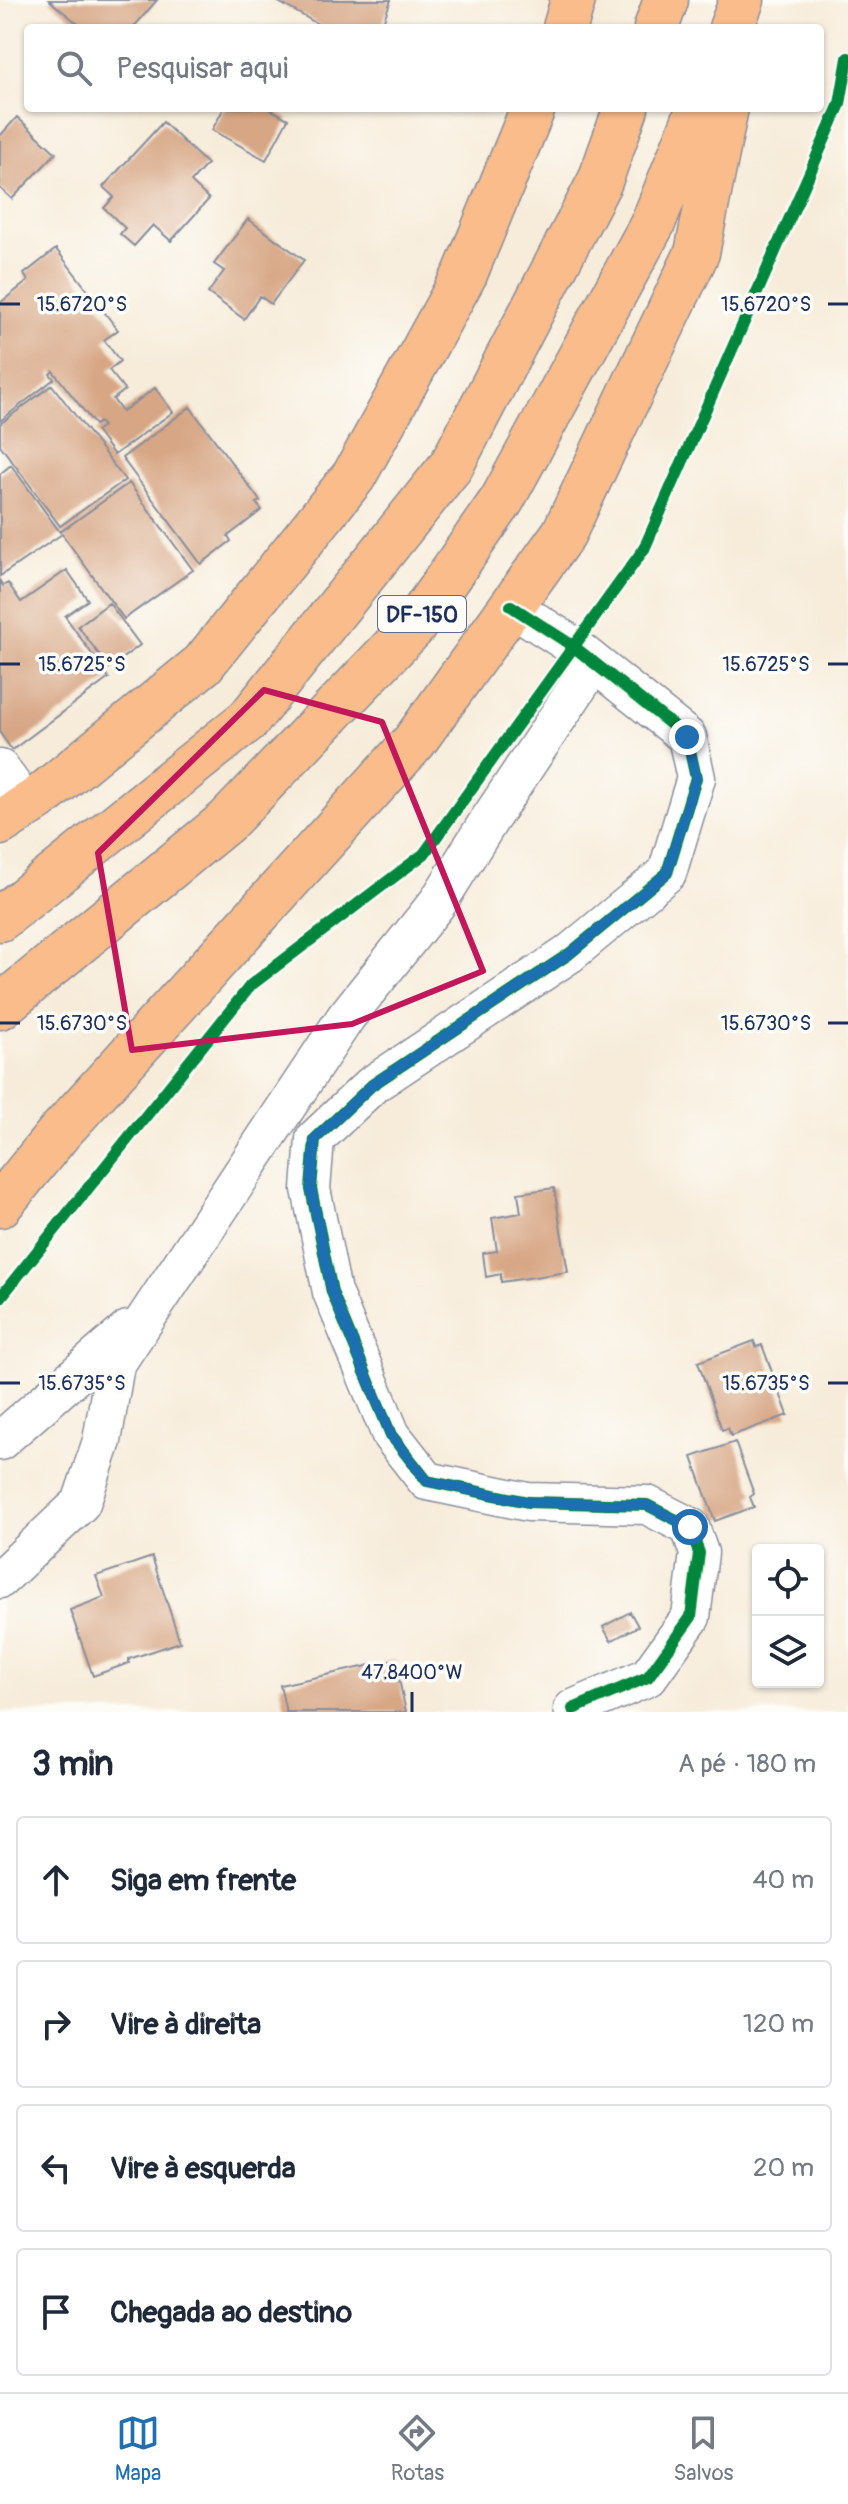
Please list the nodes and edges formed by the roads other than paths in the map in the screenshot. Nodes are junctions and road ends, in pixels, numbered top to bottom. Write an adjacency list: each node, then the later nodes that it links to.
1 (573, 0): 4 (main road)
2 (666, 0): 5 (main road)
3 (745, 0): 6 (main road); 7 (main road)
4 (566, 24)
5 (657, 24)
6 (733, 24)
7 (742, 24)
8 (531, 112): 15 (main road)
9 (625, 112): 16 (main road, DF-150)
10 (697, 112): 17 (main road, DF-150)
11 (725, 112): 12 (main road)
12 (511, 606): 13 (street); 18 (main road)
13 (594, 663): 19 (street); 22 (street)
14 (0, 769): 15 (street)
15 (14, 814)
16 (0, 919)
17 (0, 1007)
18 (0, 1205)
19 (155, 1306): 20 (street); 21 (street)
20 (0, 1441)
21 (0, 1579)
22 (573, 1709)

